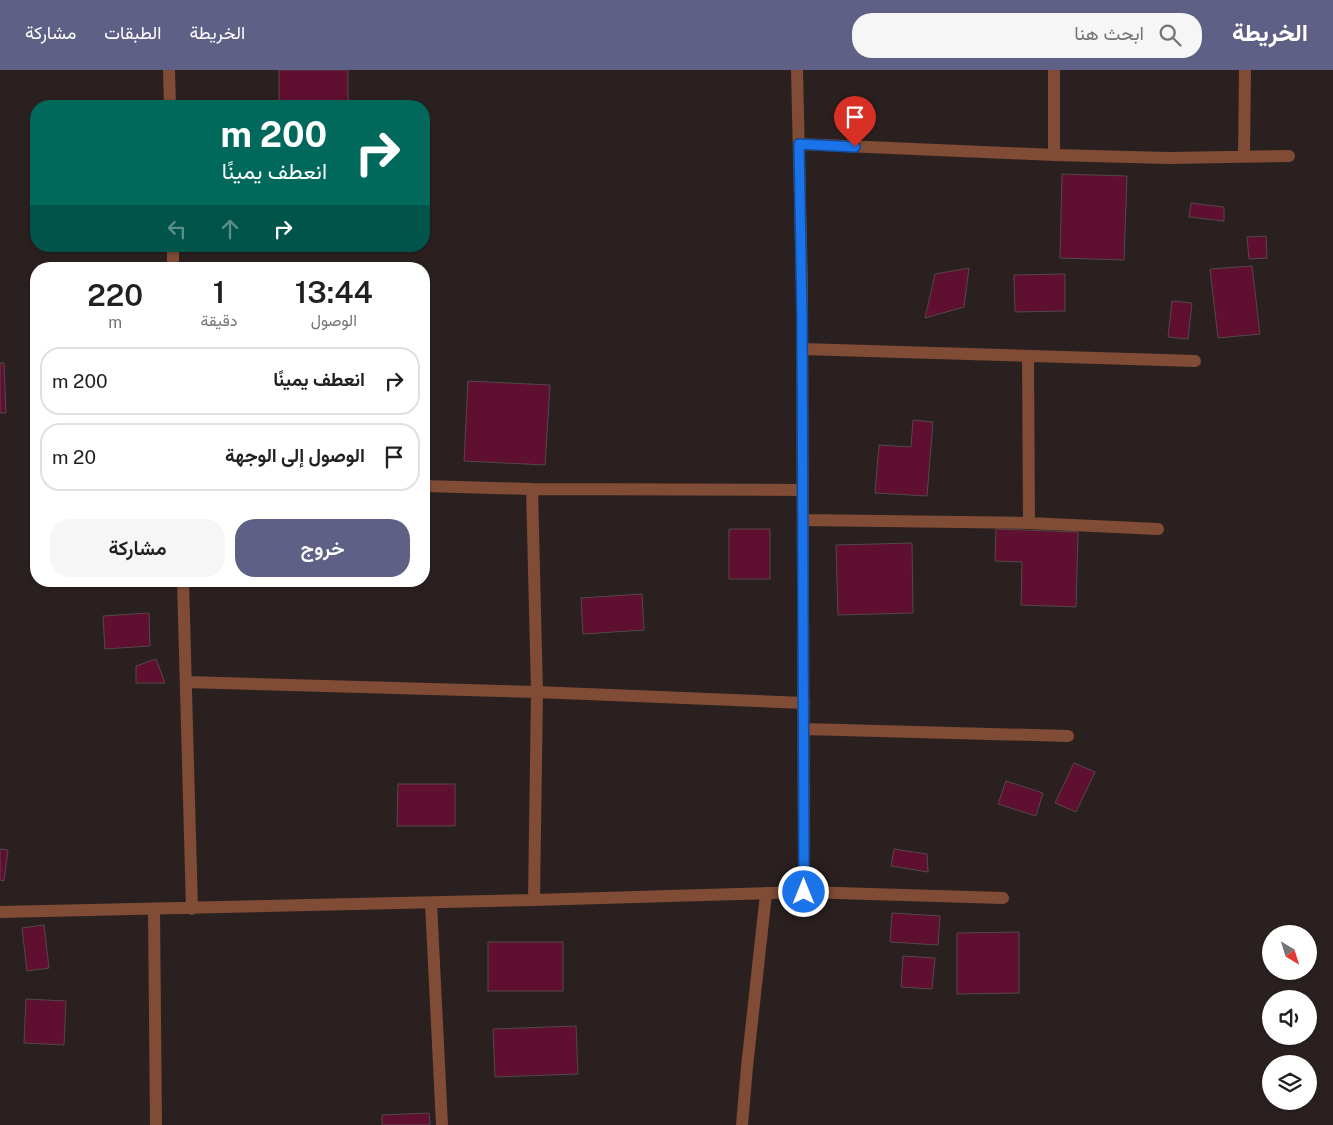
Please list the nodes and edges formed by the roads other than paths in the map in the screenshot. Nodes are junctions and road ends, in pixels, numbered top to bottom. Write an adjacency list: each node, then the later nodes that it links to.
1 (169, 70): 5 (street)
2 (797, 70): 6 (street)
3 (1054, 70): 7 (street)
4 (1245, 70): 8 (street)
5 (170, 100)
6 (799, 144): 7 (street); 10 (street)
7 (1054, 156): 8 (street)
8 (1244, 156): 9 (street)
9 (1288, 156)
10 (802, 349): 11 (street); 15 (street)
11 (1028, 356): 12 (street); 17 (street)
12 (1194, 361)
13 (430, 486): 14 (street)
14 (532, 489): 15 (street); 21 (street)
15 (803, 490): 16 (street)
16 (803, 520): 17 (street); 22 (street)
17 (1029, 522): 18 (street)
18 (1158, 529)
19 (183, 587): 20 (street)
20 (186, 682): 21 (street); 30 (street)
21 (537, 692): 22 (street); 28 (street)
22 (804, 703): 23 (street)
23 (804, 730): 24 (street); 25 (street)
24 (1068, 736)
25 (804, 892): 26 (street); 27 (street)
26 (766, 894): 28 (street); 35 (street)
27 (1003, 898)
28 (534, 900): 29 (street)
29 (431, 903): 30 (street); 34 (street)
30 (192, 908): 31 (street)
31 (154, 909): 32 (street); 33 (street)
32 (0, 912)
33 (156, 1125)
34 (442, 1125)
35 (742, 1125)

